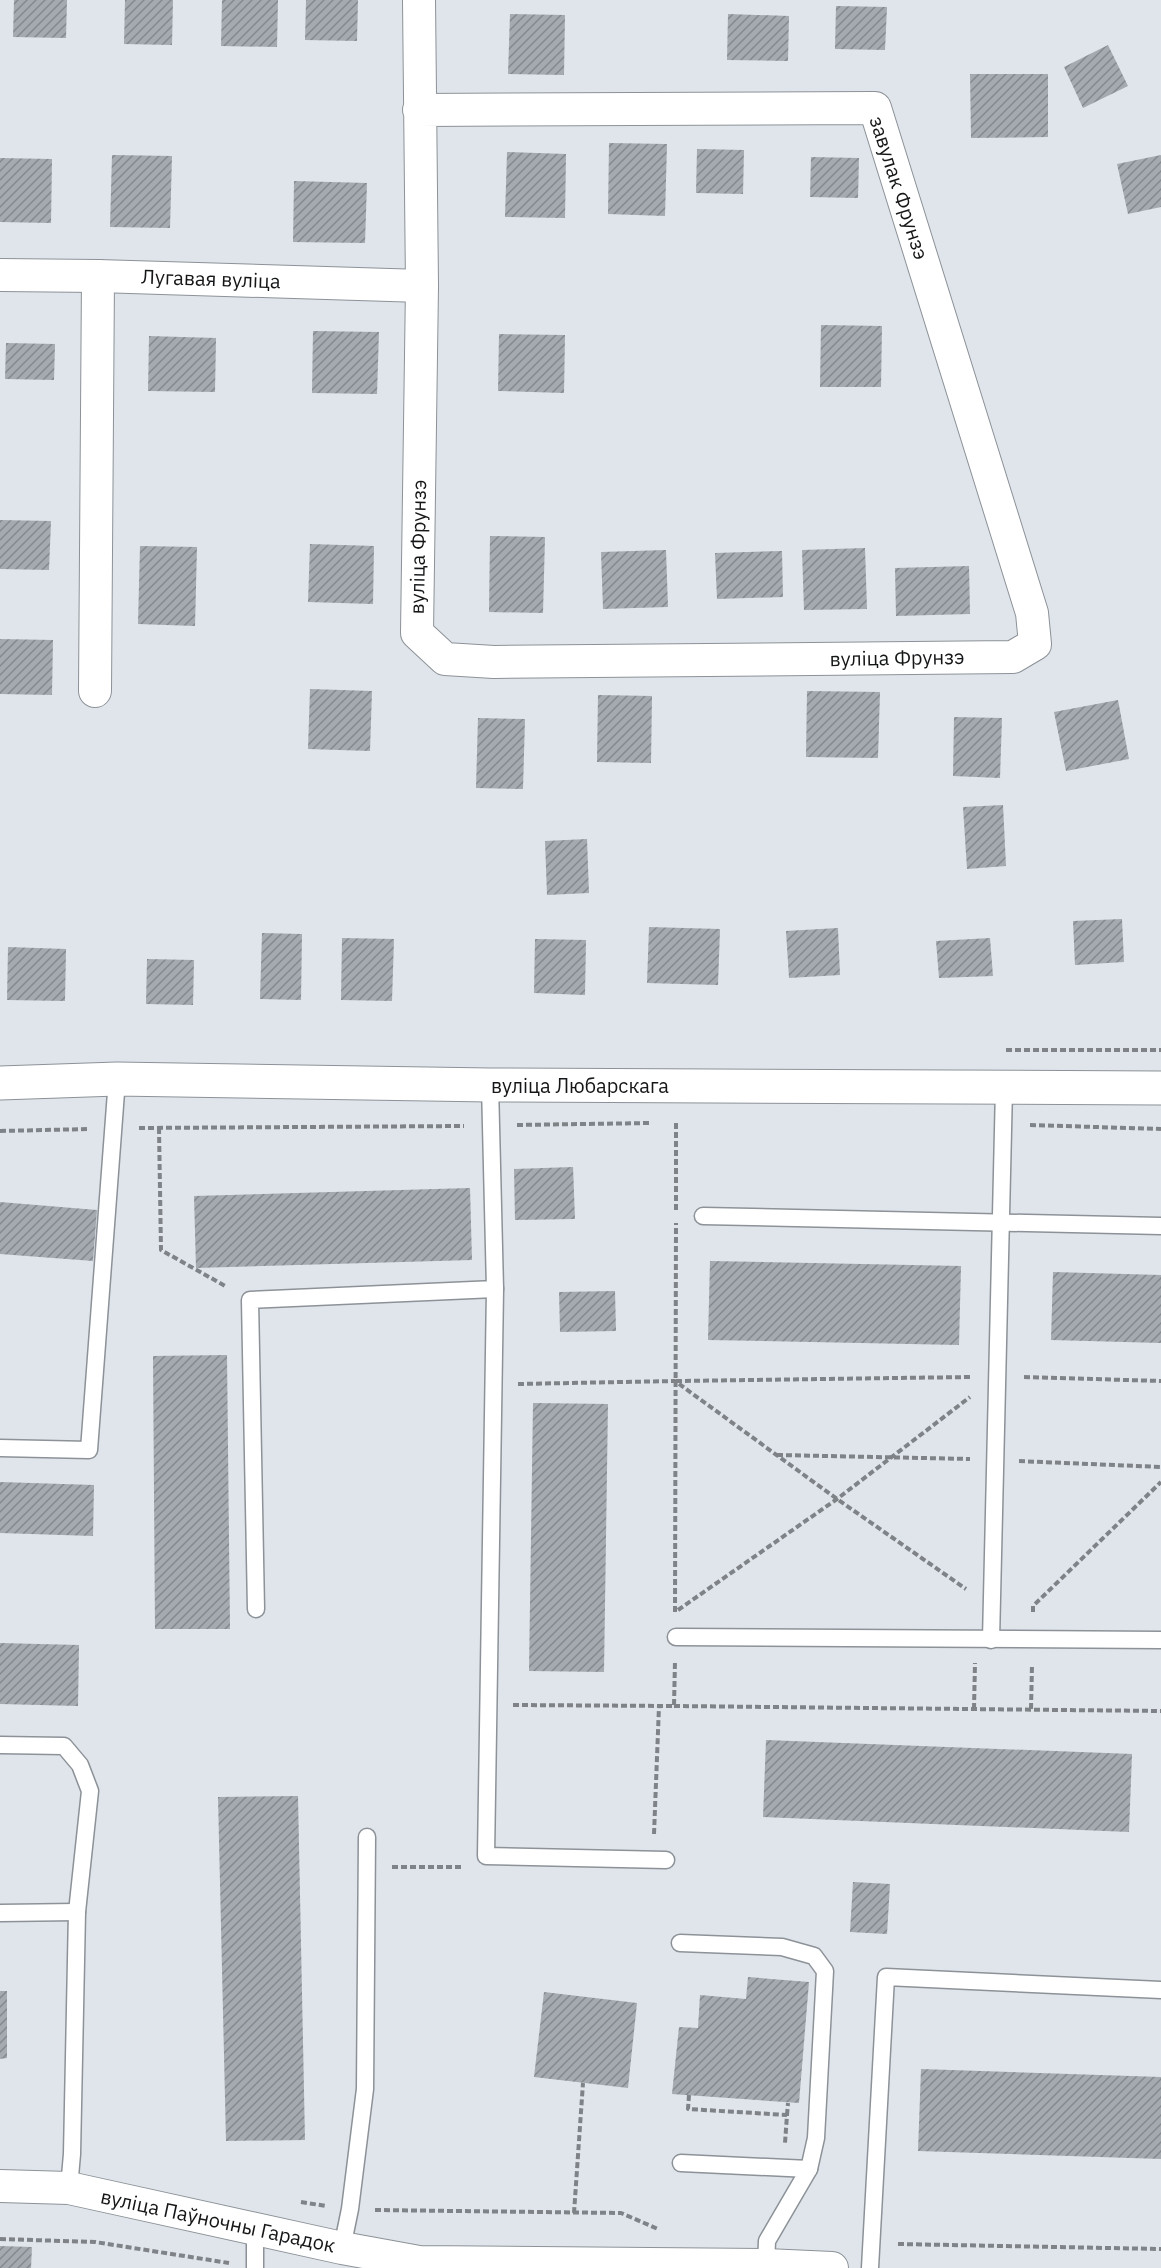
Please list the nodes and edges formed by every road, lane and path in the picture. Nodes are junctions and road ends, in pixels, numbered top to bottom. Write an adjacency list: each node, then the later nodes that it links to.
1 (419, 0): 2 (street, вуліца Фрунзэ)
2 (419, 110): 5 (street, вуліца Фрунзэ); 6 (street, завулак Фрунзэ)
3 (0, 275): 4 (street, Лугавая вуліца)
4 (98, 276): 5 (street, Лугавая вуліца); 7 (street)
5 (422, 286): 6 (street, вуліца Фрунзэ)
6 (1013, 657)
7 (95, 692)
8 (117, 1079): 9 (street, вуліца Любарскага); 10 (street, вуліца Любарскага); 20 (lane)
9 (0, 1083)
10 (490, 1085): 11 (street, вуліца Любарскага); 18 (lane)
11 (1004, 1088): 12 (street, вуліца Любарскага); 17 (lane)
12 (1161, 1088)
13 (687, 1122): 16 (path)
14 (653, 1123): 18 (path)
15 (664, 1123): 16 (path)
16 (676, 1123): 29 (path)
17 (1002, 1124): 21 (path); 24 (lane)
18 (492, 1125): 19 (path); 26 (lane)
19 (159, 1128): 20 (path); 27 (path)
20 (114, 1129): 22 (path); 32 (lane)
21 (1161, 1130)
22 (0, 1131)
23 (703, 1216): 24 (lane)
24 (1000, 1222): 25 (lane); 28 (lane)
25 (1161, 1226)
26 (495, 1289): 27 (lane); 31 (lane)
27 (250, 1300): 36 (lane)
28 (997, 1377): 29 (path); 30 (path); 34 (path); 39 (lane)
29 (675, 1381): 31 (path); 34 (path); 37 (path)
30 (1161, 1381)
31 (493, 1384): 42 (lane)
32 (0, 1448)
33 (1161, 1482): 40 (path)
34 (837, 1499): 35 (path); 37 (path)
35 (968, 1590)
36 (256, 1609)
37 (675, 1612): 38 (path)
38 (676, 1637): 39 (lane); 44 (path)
39 (984, 1640): 40 (lane); 45 (path)
40 (1032, 1640): 41 (lane); 46 (path)
41 (1161, 1640)
42 (489, 1705): 43 (path); 50 (lane)
43 (659, 1706): 44 (path); 51 (path)
44 (674, 1706): 45 (path)
45 (974, 1709): 46 (path)
46 (1031, 1709): 47 (path)
47 (1161, 1711)
48 (0, 1745): 53 (lane)
49 (367, 1837): 52 (lane)
50 (486, 1856): 51 (lane); 52 (path)
51 (659, 1860)
52 (367, 1867): 67 (lane)
53 (77, 1911): 54 (lane); 63 (lane)
54 (0, 1912)
55 (680, 1943): 61 (lane)
56 (1161, 1990): 71 (lane)
57 (583, 2083): 64 (path)
58 (788, 2103): 59 (path)
59 (787, 2115)
60 (681, 2163): 61 (lane)
61 (808, 2169): 68 (lane)
62 (0, 2186): 63 (street, вуліца Паўночны Гарадок)
63 (69, 2188): 65 (street, вуліца Паўночны Гарадок)
64 (574, 2214)
65 (255, 2228): 67 (street, вуліца Паўночны Гарадок); 69 (lane)
66 (0, 2239): 69 (path)
67 (342, 2248): 68 (street, вуліца Паўночны Гарадок)
68 (766, 2265): 70 (street, вуліца Паўночны Гарадок)
69 (255, 2267)
70 (832, 2268)
71 (870, 2268)

